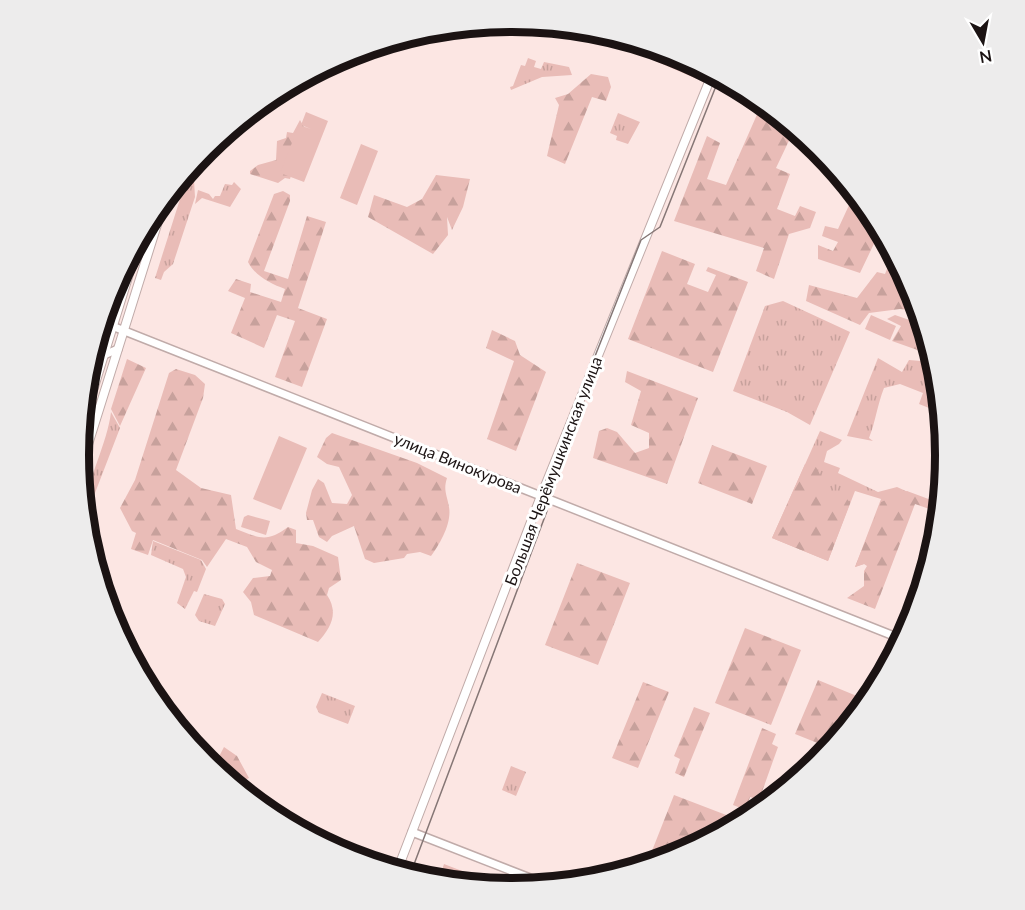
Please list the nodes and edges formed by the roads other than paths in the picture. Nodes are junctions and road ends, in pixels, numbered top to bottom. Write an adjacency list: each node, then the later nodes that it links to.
1 (710, 80): 11 (main road, Большая Черёмушкинская улица)
2 (157, 226): 5 (main road)
3 (126, 283): 4 (main road)
4 (112, 326): 5 (street, улица Винокурова); 7 (main road)
5 (123, 331): 6 (main road); 11 (street, улица Винокурова)
6 (118, 349): 7 (street); 10 (main road)
7 (105, 355): 8 (street); 9 (main road)
8 (100, 357)
9 (95, 386)
10 (90, 440)
11 (541, 496): 12 (street, улица Винокурова); 13 (main road, Большая Черёмушкинская улица)
12 (895, 636)
13 (412, 832): 14 (main road, Большая Черёмушкинская улица); 15 (street)
14 (400, 863)
15 (530, 878)

